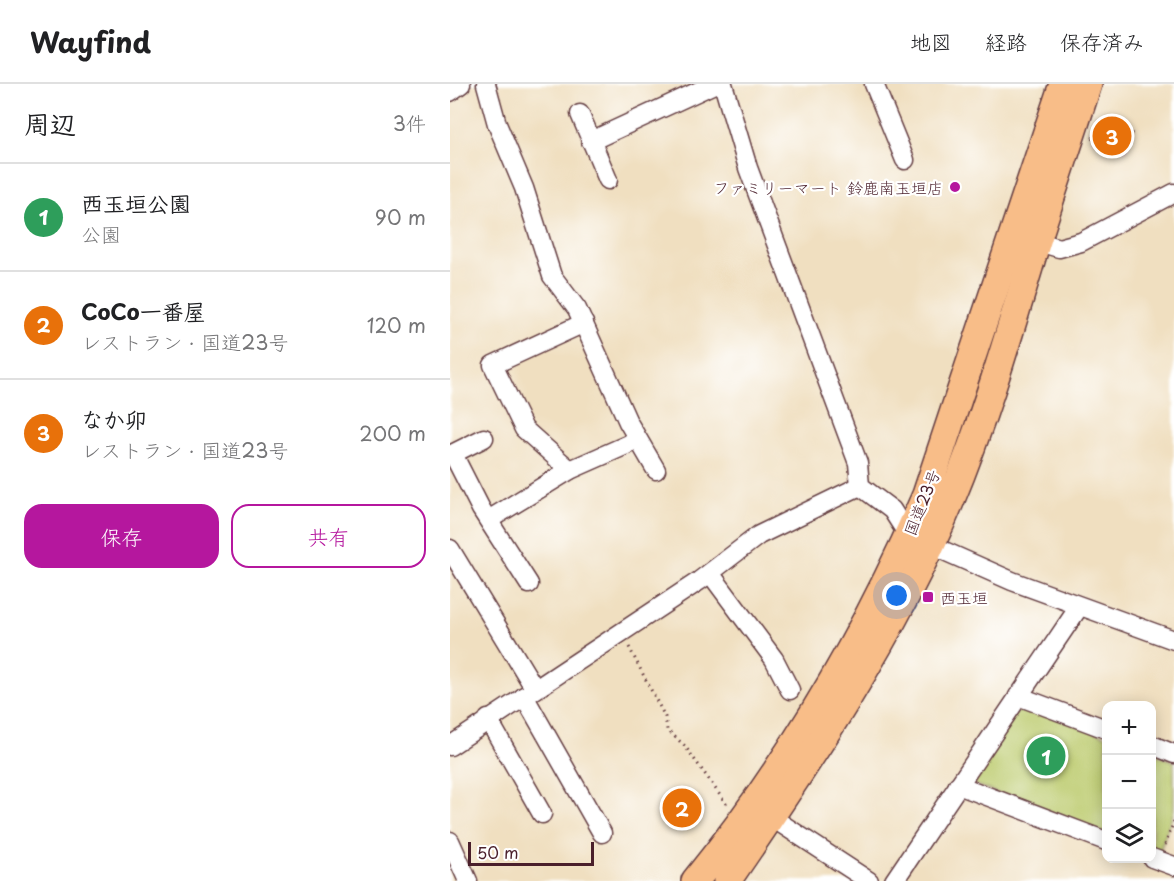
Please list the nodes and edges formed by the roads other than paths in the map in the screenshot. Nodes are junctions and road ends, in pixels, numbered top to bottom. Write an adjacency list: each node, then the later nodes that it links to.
1 (461, 84): 8 (street)
2 (486, 84): 15 (street)
3 (714, 84): 10 (street)
4 (723, 84): 21 (street)
5 (874, 84): 11 (street)
6 (1063, 84): 14 (highway, 国道23号)
7 (1088, 84): 14 (highway, 国道23号)
8 (450, 92)
9 (580, 114): 10 (street)
10 (591, 141): 12 (street)
11 (905, 160)
12 (608, 180)
13 (1174, 193): 14 (street)
14 (1026, 238): 23 (highway, 国道23号)
15 (584, 323): 17 (street); 19 (street)
16 (484, 438): 18 (street)
17 (638, 440): 19 (street); 20 (street)
18 (452, 455): 22 (street)
19 (570, 470): 22 (street)
20 (656, 470)
21 (860, 486): 23 (street); 25 (street)
22 (490, 519): 26 (street)
23 (919, 540): 27 (street); 39 (highway, 国道23号); 45 (highway, 国道23号)
24 (450, 549): 30 (street)
25 (710, 573): 29 (street); 30 (street)
26 (529, 584)
27 (1079, 607): 28 (street); 31 (street)
28 (1174, 640)
29 (790, 690)
30 (530, 692): 32 (street); 40 (street)
31 (1018, 696): 33 (street); 37 (street)
32 (488, 719): 34 (street); 38 (street)
33 (1102, 727)
34 (450, 746)
35 (1156, 747): 36 (street)
36 (1174, 754)
37 (958, 785): 41 (street); 43 (street)
38 (542, 814)
39 (771, 818): 46 (highway, 国道23号); 47 (street)
40 (602, 833)
41 (1102, 839)
42 (450, 840): 44 (street)
43 (901, 879)
44 (468, 881)
45 (695, 881)
46 (727, 881)
47 (869, 881)

